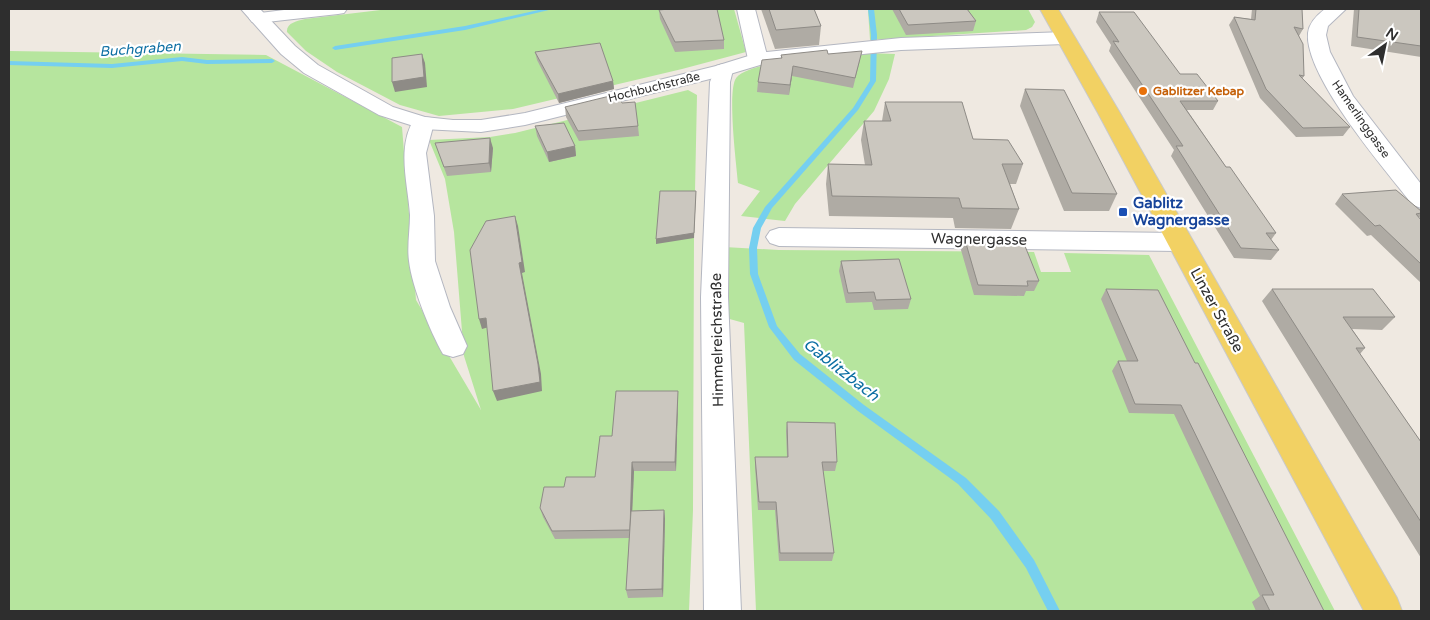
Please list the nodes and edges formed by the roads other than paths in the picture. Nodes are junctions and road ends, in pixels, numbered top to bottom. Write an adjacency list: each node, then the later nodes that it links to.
1 (338, 9): 5 (street)
2 (746, 9): 7 (street)
3 (1049, 9): 6 (main road, Linzer Straße)
4 (1337, 9): 10 (street, Hamerlinggasse)
5 (254, 13): 9 (street, Hochbuchstraße)
6 (1065, 38): 7 (street, Hochbuchstraße); 12 (main road, Linzer Straße)
7 (758, 59): 8 (street, Hochbuchstraße)
8 (723, 70): 9 (street, Hochbuchstraße); 14 (street, Himmelreichstraße)
9 (423, 123): 13 (street)
10 (1421, 200)
11 (779, 236): 12 (street, Wagnergasse)
12 (1179, 242): 15 (main road, Linzer Straße)
13 (453, 346)
14 (723, 611)
15 (1384, 611)

